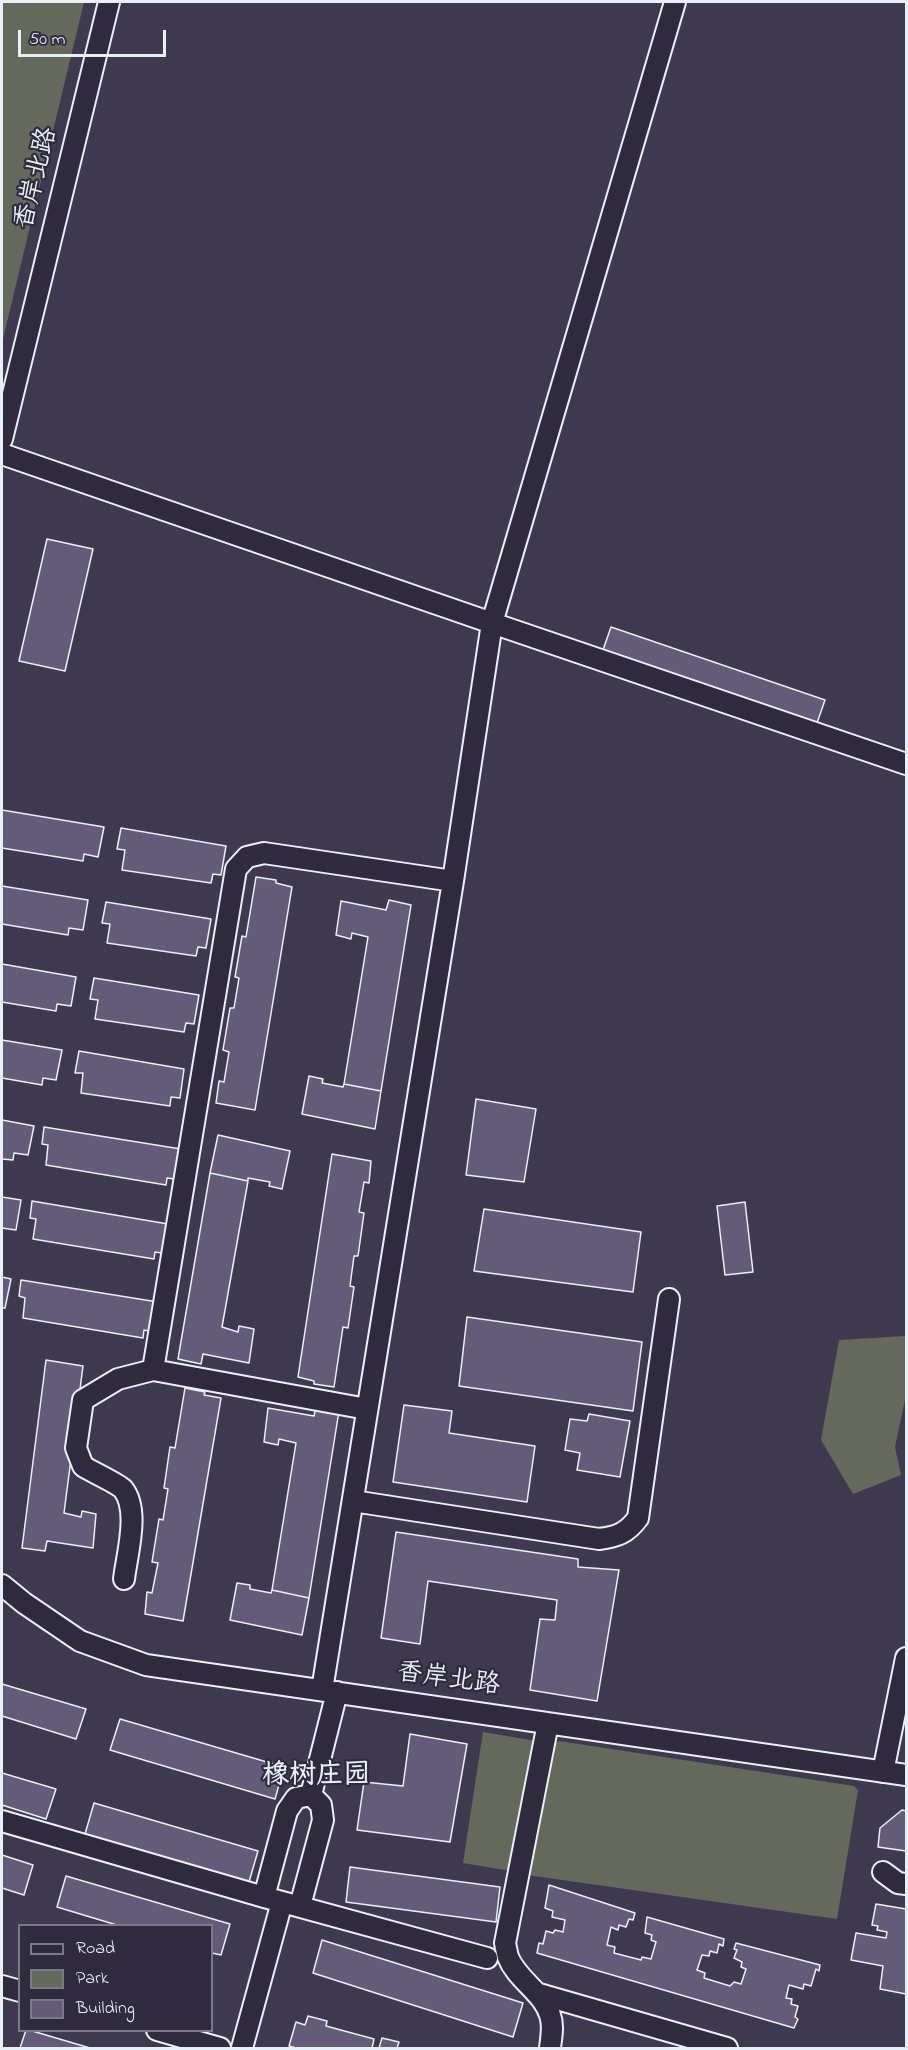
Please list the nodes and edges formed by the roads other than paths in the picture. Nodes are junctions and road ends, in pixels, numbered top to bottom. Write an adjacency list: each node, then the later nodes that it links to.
1 (110, 2): 3 (street, 香岸北路)
2 (675, 2): 5 (street)
3 (2, 439)
4 (2, 454): 5 (street)
5 (492, 624): 6 (street); 7 (street)
6 (906, 764)
7 (453, 881): 9 (street); 10 (street)
8 (669, 1299): 11 (street)
9 (153, 1370): 10 (street); 12 (street)
10 (367, 1409): 11 (street)
11 (352, 1501): 15 (street)
12 (124, 1579)
13 (2, 1585): 15 (street, 香岸北路)
14 (906, 1658): 17 (street)
15 (329, 1691): 16 (street, 香岸北路); 19 (street)
16 (548, 1723): 17 (street, 香岸北路); 27 (street)
17 (883, 1772): 18 (street, 香岸北路)
18 (906, 1775)
19 (311, 1795): 23 (street); 23 (street)
20 (2, 1821): 23 (street)
21 (883, 1872): 22 (street)
22 (906, 1884)
23 (282, 1902): 24 (street); 30 (street)
24 (487, 1958)
25 (2, 1986): 26 (street)
26 (18, 1990)
27 (536, 1993): 31 (street); 32 (street)
28 (160, 2032): 29 (street)
29 (220, 2049)
30 (242, 2049)
31 (550, 2049)
32 (727, 2049)

